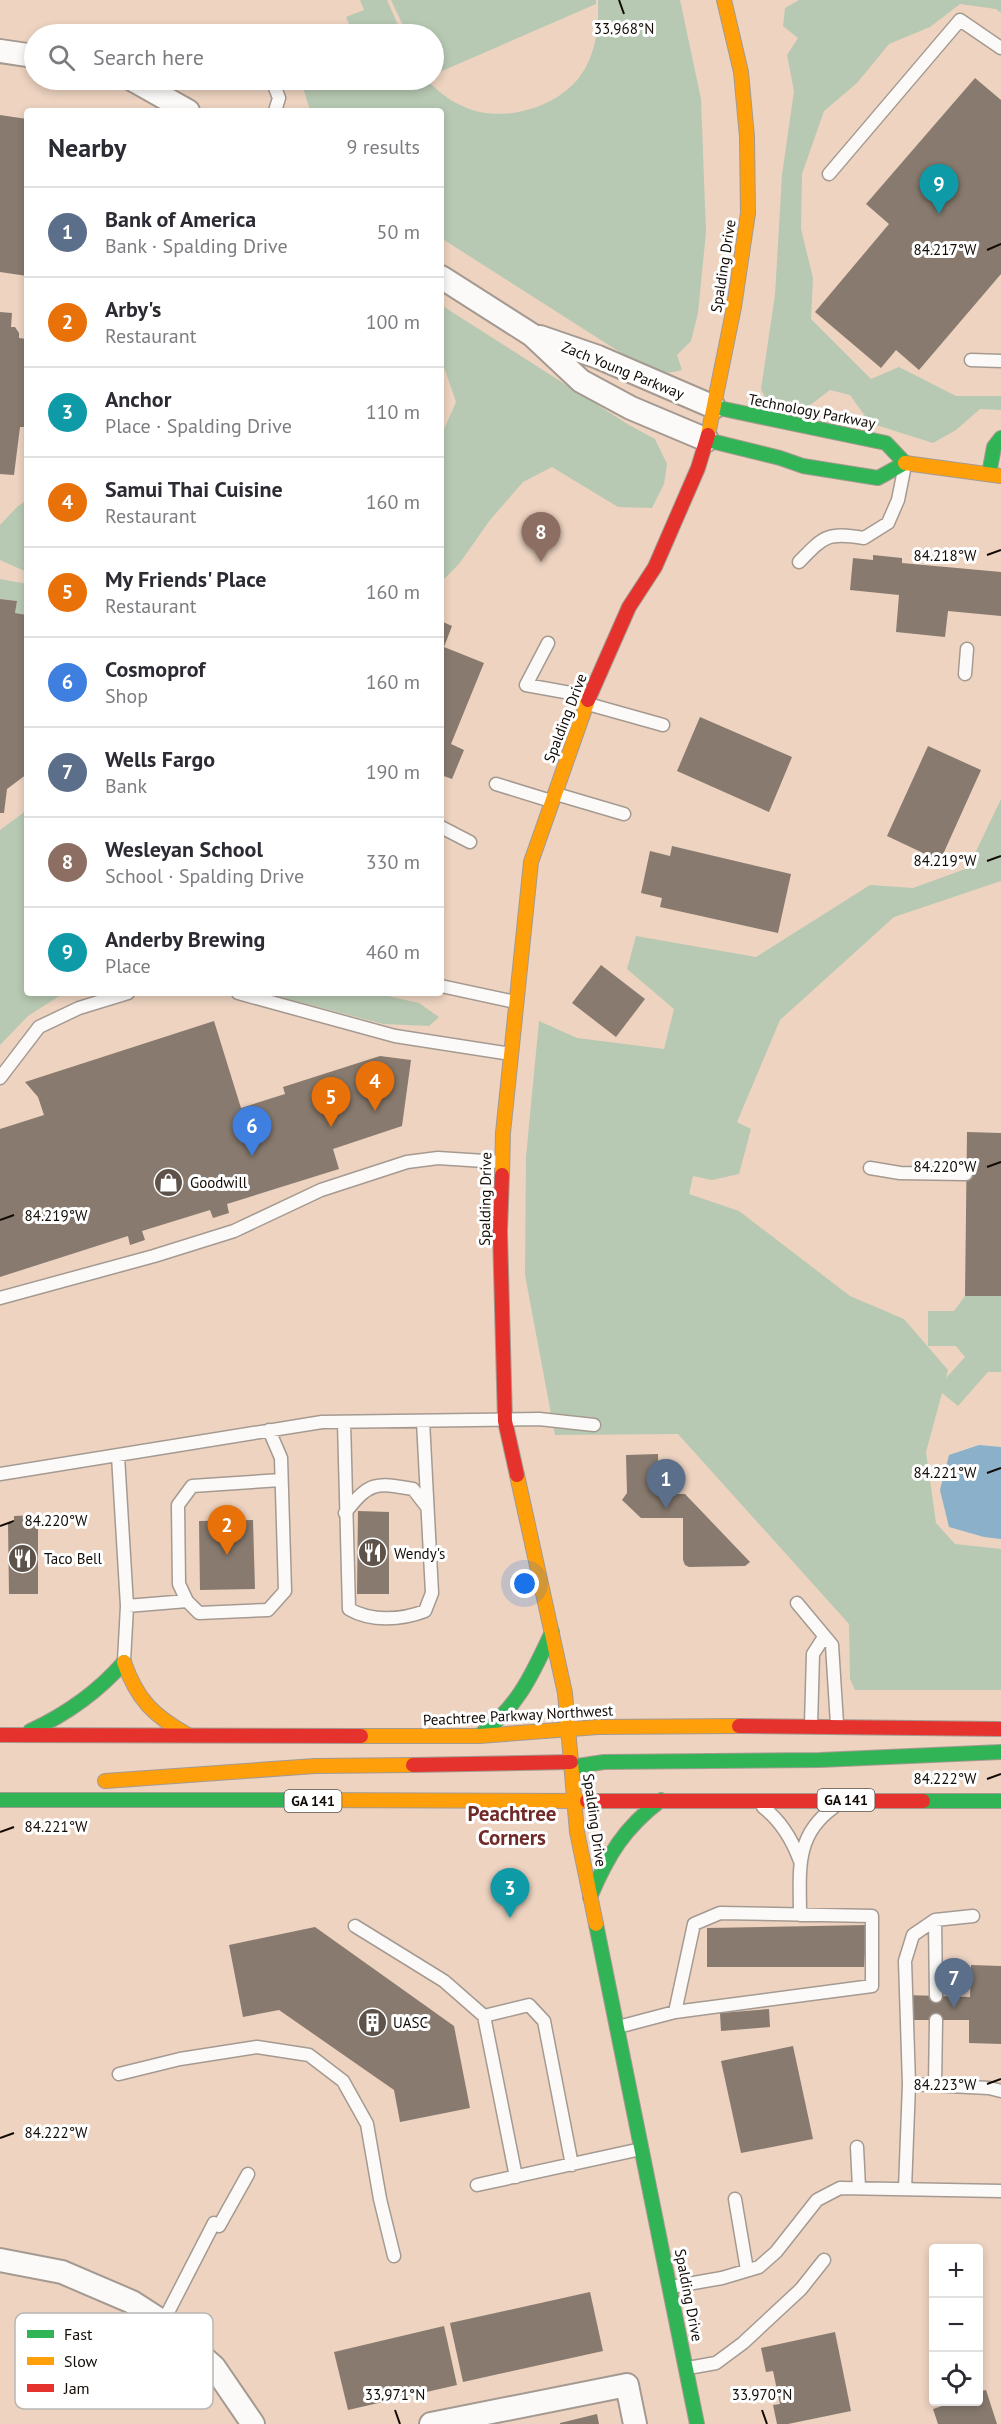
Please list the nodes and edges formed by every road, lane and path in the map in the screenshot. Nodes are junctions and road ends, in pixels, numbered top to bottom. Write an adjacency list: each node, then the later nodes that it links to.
1 (726, 1): 14 (main road, Spalding Drive)
2 (1001, 48): 9 (lane)
3 (0, 51): 4 (street)
4 (24, 55)
5 (151, 90): 7 (street)
6 (276, 90): 8 (lane)
7 (183, 108)
8 (276, 108)
9 (829, 174)
10 (444, 279): 11 (street, Zach Young Parkway)
11 (532, 334): 14 (street, Zach Young Parkway); 16 (street, Zach Young Parkway)
12 (971, 360): 13 (lane)
13 (1001, 361)
14 (714, 407): 16 (main road, Spalding Drive); 17 (main road, Technology Parkway)
15 (1001, 438): 18 (main road)
16 (707, 440): 17 (main road); 23 (main road, Spalding Drive)
17 (907, 463): 18 (main road); 19 (lane)
18 (995, 475)
19 (800, 562)
20 (548, 643): 23 (lane)
21 (967, 649): 22 (lane)
22 (965, 674)
23 (588, 700): 24 (lane); 26 (main road, Spalding Drive)
24 (663, 725)
25 (496, 784): 26 (lane)
26 (553, 798): 27 (lane); 33 (main road, Spalding Drive)
27 (624, 814)
28 (444, 829): 29 (lane)
29 (470, 843)
30 (444, 987): 33 (lane)
31 (118, 996): 35 (lane)
32 (249, 996): 34 (lane)
33 (516, 1002): 34 (main road, Spalding Drive)
34 (511, 1054): 36 (main road, Spalding Drive)
35 (0, 1078)
36 (502, 1162): 39 (lane); 41 (main road, Spalding Drive)
37 (870, 1168): 38 (lane)
38 (966, 1174)
39 (0, 1298)
40 (423, 1421): 41 (lane); 42 (lane); 48 (lane)
41 (505, 1421): 43 (lane); 53 (main road, Spalding Drive)
42 (344, 1422): 44 (lane); 49 (lane)
43 (594, 1425)
44 (269, 1430): 45 (lane); 47 (lane)
45 (118, 1456): 46 (lane); 52 (lane)
46 (0, 1474)
47 (281, 1480): 50 (lane); 50 (lane)
48 (428, 1508): 49 (lane); 49 (lane)
49 (345, 1513)
50 (188, 1601): 52 (lane)
51 (797, 1604): 54 (lane)
52 (127, 1606): 55 (lane)
53 (552, 1632): 59 (main road, Spalding Drive); 63 (main road)
54 (824, 1637): 56 (lane); 57 (lane)
55 (124, 1662): 61 (main road); 62 (main road)
56 (837, 1726): 57 (main road, Peachtree Parkway Northwest); 58 (main road, Peachtree Parkway Northwest)
57 (811, 1727): 59 (main road, Peachtree Parkway Northwest)
58 (1001, 1729)
59 (568, 1730): 63 (main road, Peachtree Parkway Northwest); 65 (main road, Spalding Drive)
60 (0, 1735): 61 (main road, Peachtree Parkway Northwest)
61 (20, 1735): 62 (main road, Peachtree Parkway Northwest)
62 (188, 1735): 63 (main road, Peachtree Parkway Northwest)
63 (479, 1736)
64 (1001, 1752): 65 (main road)
65 (571, 1764): 70 (main road); 72 (main road, Spalding Drive)
66 (0, 1800): 70 (main road, GA 141)
67 (661, 1800): 68 (main road, GA 141); 72 (main road, GA 141); 74 (main road)
68 (755, 1800): 69 (main road, GA 141); 73 (lane)
69 (845, 1800): 71 (main road, GA 141); 73 (lane)
70 (53, 1801): 72 (main road, GA 141)
71 (1001, 1801)
72 (574, 1802): 74 (main road, Spalding Drive)
73 (800, 1861): 75 (lane)
74 (590, 1897): 83 (main road, Spalding Drive)
75 (800, 1915): 80 (lane); 80 (lane)
76 (973, 1916): 77 (lane)
77 (935, 1920): 79 (lane); 85 (lane)
78 (355, 1926): 81 (lane)
79 (936, 1996)
80 (675, 2012): 83 (lane)
81 (484, 2016): 90 (lane); 92 (lane)
82 (936, 2020): 86 (lane)
83 (618, 2026): 89 (main road, Spalding Drive)
84 (119, 2074): 98 (lane)
85 (909, 2084): 86 (lane); 95 (lane)
86 (935, 2085): 87 (lane)
87 (997, 2088)
88 (857, 2147): 94 (lane)
89 (642, 2149): 90 (lane); 102 (main road, Spalding Drive)
90 (572, 2165): 92 (lane)
91 (248, 2174): 104 (lane)
92 (516, 2177): 93 (lane)
93 (477, 2185)
94 (859, 2188): 95 (lane); 101 (lane)
95 (906, 2189): 96 (lane)
96 (1001, 2191)
97 (735, 2199): 101 (lane)
98 (394, 2256)
99 (0, 2260): 103 (street)
100 (824, 2260): 106 (lane)
101 (747, 2270): 102 (lane)
102 (670, 2287): 106 (main road, Spalding Drive)
103 (149, 2313)
104 (168, 2313)
105 (213, 2366): 107 (street)
106 (686, 2368): 110 (main road, Spalding Drive)
107 (253, 2424)
108 (431, 2424): 109 (street)
109 (635, 2424)
110 (698, 2424)

